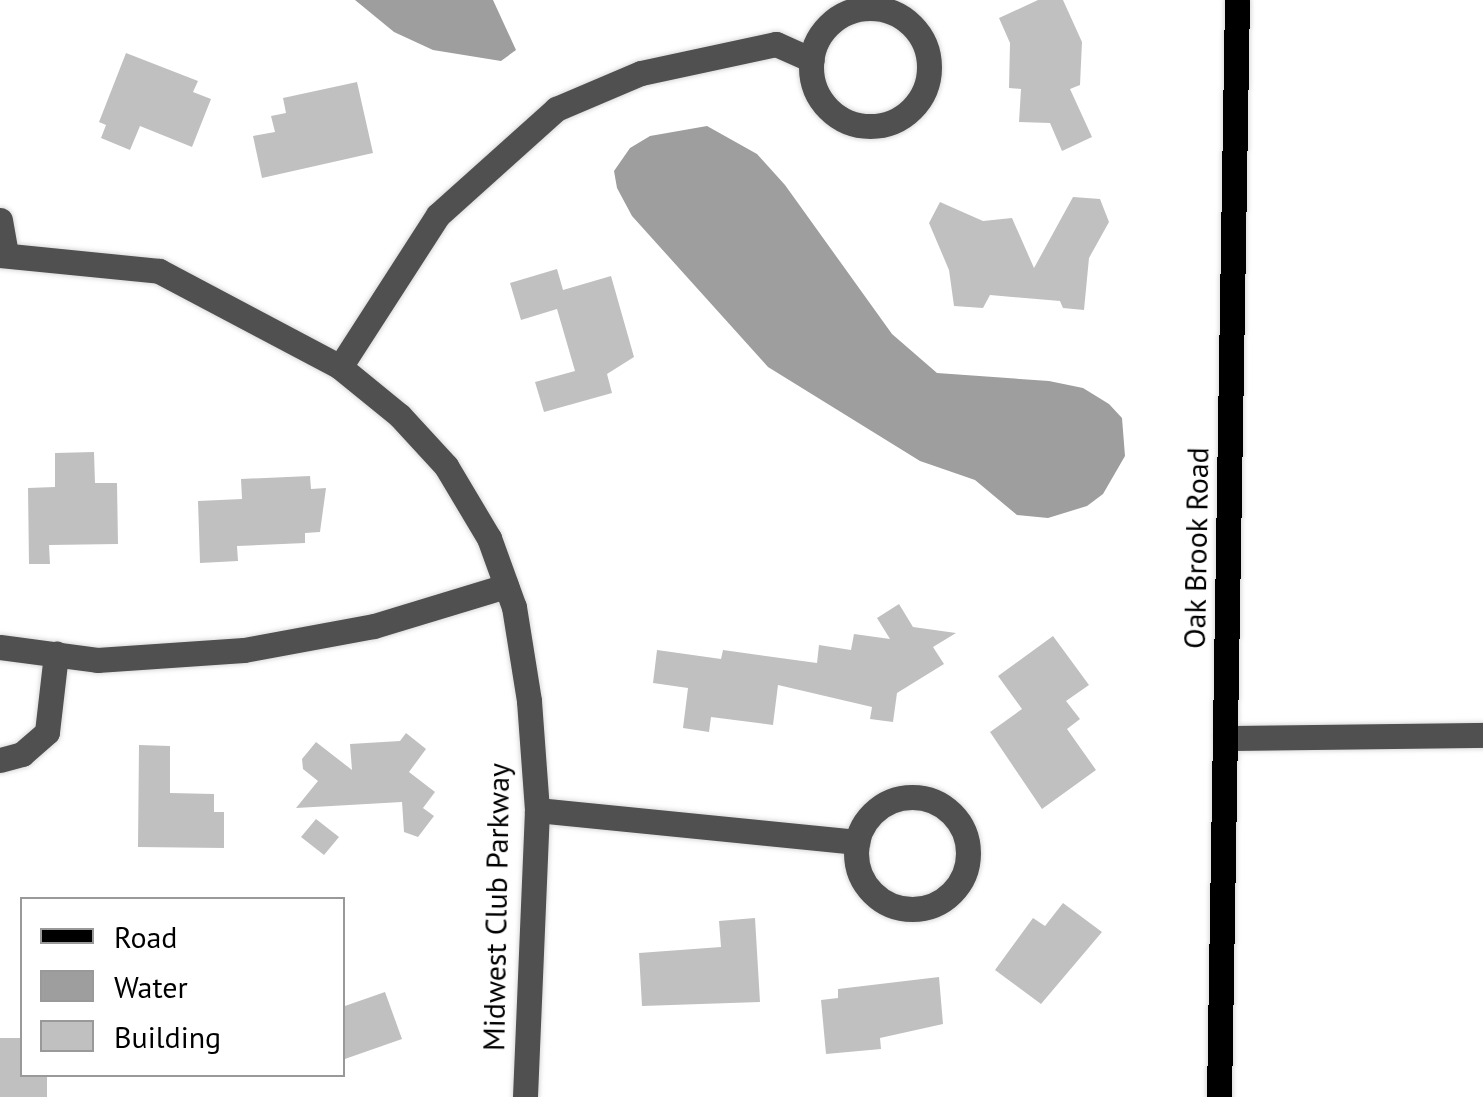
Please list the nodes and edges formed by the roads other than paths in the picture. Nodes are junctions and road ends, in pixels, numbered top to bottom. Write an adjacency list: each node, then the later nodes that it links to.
1 (1237, 0): 10 (main road, Oak Brook Road)
2 (812, 60): 2 (street); 5 (street)
3 (0, 220): 4 (street)
4 (3, 254): 5 (street, Midwest Club Parkway)
5 (340, 367): 6 (street, Midwest Club Parkway)
6 (506, 586): 8 (street); 12 (street, Midwest Club Parkway)
7 (0, 647): 8 (street)
8 (56, 654): 11 (street)
9 (1483, 735): 10 (street)
10 (1225, 738): 15 (main road, Oak Brook Road)
11 (0, 760)
12 (537, 810): 13 (street); 14 (street, Midwest Club Parkway)
13 (856, 842): 13 (street)
14 (525, 1097)
15 (1219, 1097)

